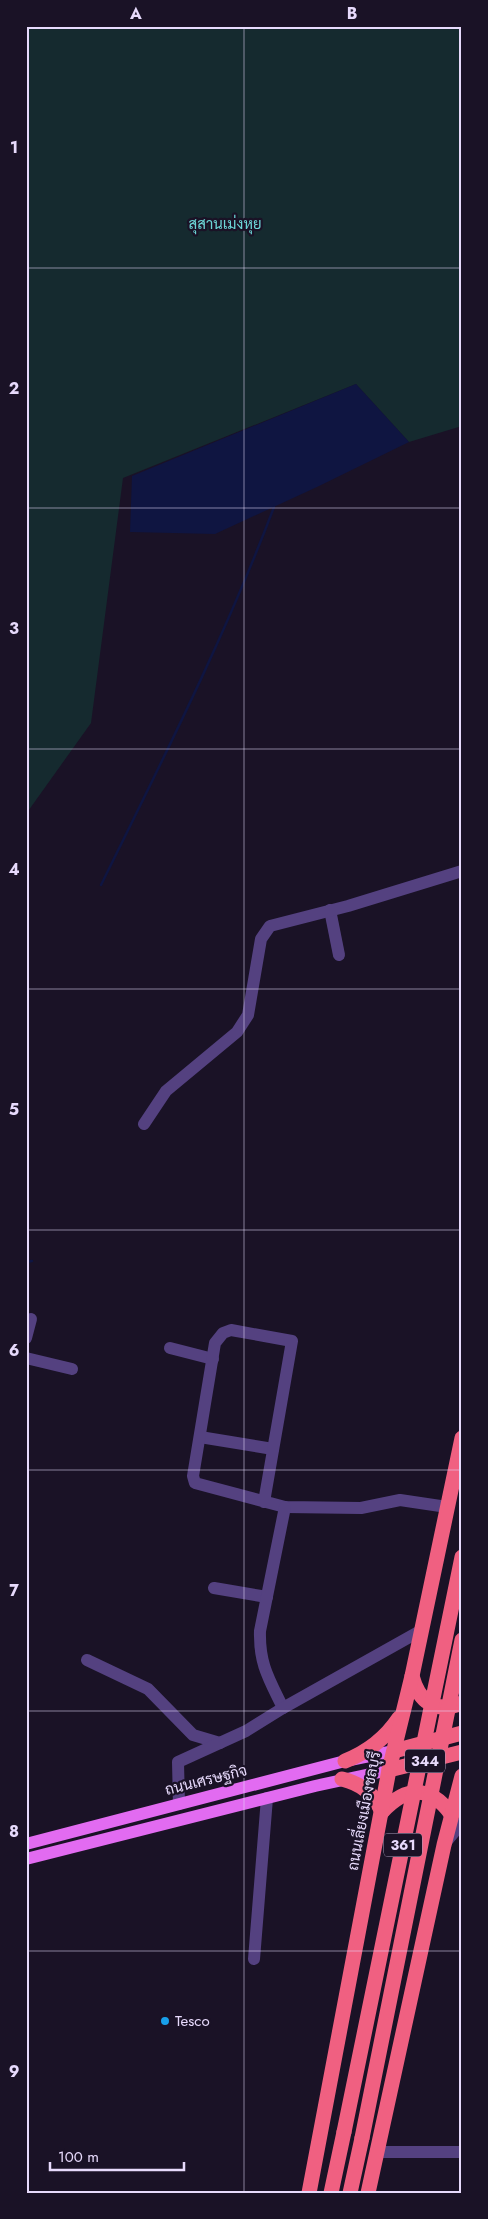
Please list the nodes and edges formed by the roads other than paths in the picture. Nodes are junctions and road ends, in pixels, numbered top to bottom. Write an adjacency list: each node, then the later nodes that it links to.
1 (462, 871): 2 (street)
2 (330, 910): 3 (street); 4 (street)
3 (339, 955)
4 (144, 1124)
5 (30, 1319): 6 (street)
6 (26, 1338)
7 (170, 1348): 9 (street)
8 (26, 1358): 10 (street)
9 (213, 1358): 11 (street); 13 (street)
10 (72, 1369)
11 (200, 1437): 13 (street); 14 (street)
12 (462, 1438): 16 (highway, ถนนเลี่ยงเมืองชลบุรี / 361)
13 (274, 1449): 14 (street)
14 (264, 1502): 15 (street)
15 (285, 1507): 16 (street); 19 (street)
16 (447, 1507): 20 (highway, ถนนเลี่ยงเมืองชลบุรี / 361)
17 (462, 1558): 48 (highway, 361, bridge)
18 (214, 1588): 19 (street)
19 (267, 1597): 26 (street)
20 (422, 1630): 23 (highway, ถนนเลี่ยงเมืองชลบุรี / 361); 26 (street)
21 (462, 1640): 49 (highway, 361, bridge)
22 (87, 1660): 28 (street)
23 (412, 1676): 24 (highway); 25 (highway, ถนนเลี่ยงเมืองชลบุรี / 361)
24 (462, 1703)
25 (405, 1704): 29 (highway, ถนนเลี่ยงเมืองชลบุรี / 361); 31 (highway)
26 (283, 1708): 28 (street)
27 (462, 1733): 29 (highway, 344)
28 (220, 1743): 37 (street)
29 (394, 1751): 31 (main road, ถนนเศรษฐกิจ); 32 (highway, ถนนเลี่ยงเมืองชลบุรี / 361)
30 (462, 1752): 32 (highway, 344)
31 (345, 1761): 37 (main road, ถนนเศรษฐกิจ)
32 (389, 1770): 34 (main road); 38 (highway, ถนนเลี่ยงเมืองชลบุรี / 361)
33 (462, 1776): 39 (highway, 361)
34 (342, 1779): 36 (main road); 38 (highway)
35 (462, 1794): 39 (highway)
36 (267, 1798): 42 (main road); 44 (street)
37 (179, 1804): 40 (main road, ถนนเศรษฐกิจ)
38 (382, 1812): 39 (highway); 47 (highway, ถนนเลี่ยงเมืองชลบุรี / 361)
39 (456, 1818): 45 (highway, 361)
40 (81, 1829): 41 (main road, ถนนเศรษฐกิจ); 42 (main road)
41 (26, 1844)
42 (85, 1844): 43 (main road)
43 (26, 1860)
44 (254, 1959)
45 (377, 2152): 46 (street); 50 (highway, 361)
46 (462, 2152)
47 (309, 2193)
48 (331, 2193)
49 (350, 2193)
50 (368, 2193)

